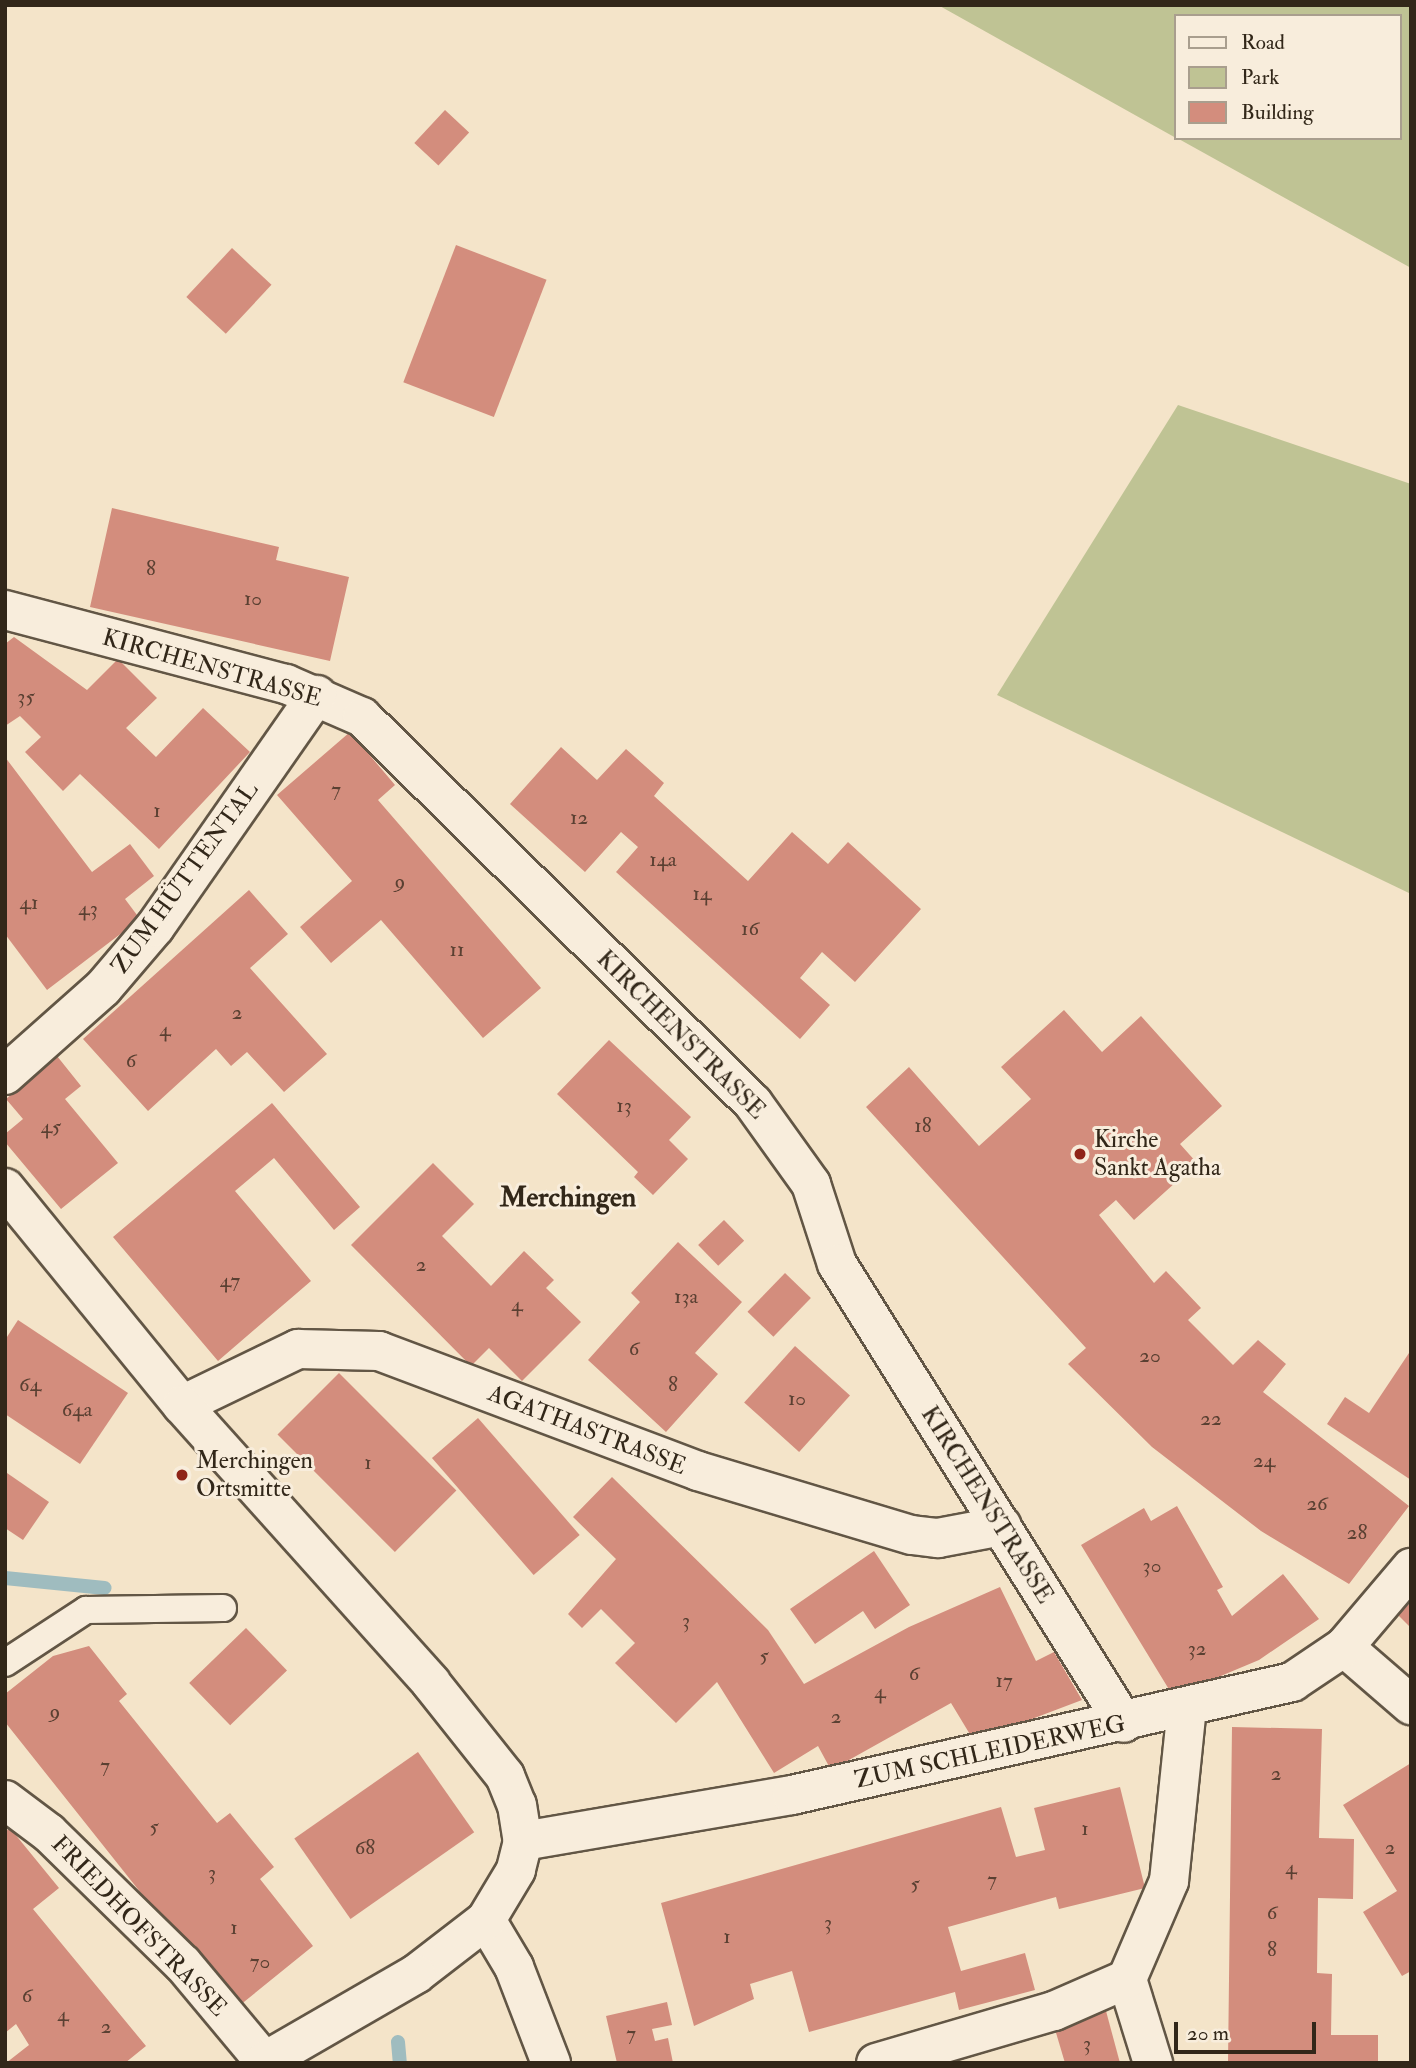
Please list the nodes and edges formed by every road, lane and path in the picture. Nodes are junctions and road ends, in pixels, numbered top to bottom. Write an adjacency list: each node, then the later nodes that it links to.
1 (5, 610): 2 (street, KIRCHENSTRASSE)
2 (317, 695): 3 (street, ZUM HÜTTENTAL); 6 (street, KIRCHENSTRASSE)
3 (5, 1075)
4 (5, 1188): 5 (street)
5 (182, 1405): 6 (street, AGATHASTRASSE); 15 (street)
6 (1002, 1526): 13 (street, KIRCHENSTRASSE)
7 (1411, 1568): 9 (street, ZUM SCHLEIDERWEG)
8 (223, 1608): 10 (lane)
9 (1344, 1647): 11 (street); 12 (street, ZUM SCHLEIDERWEG)
10 (5, 1663)
11 (1411, 1705)
12 (1187, 1708): 13 (street, ZUM SCHLEIDERWEG); 17 (street)
13 (1124, 1723): 15 (street, ZUM SCHLEIDERWEG)
14 (5, 1800): 18 (street, FRIEDHOFSTRASSE)
15 (523, 1841): 16 (street)
16 (486, 1920): 18 (street); 19 (street)
17 (1127, 1979): 20 (street); 21 (street)
18 (263, 2062)
19 (551, 2063)
20 (876, 2063)
21 (1153, 2063)

